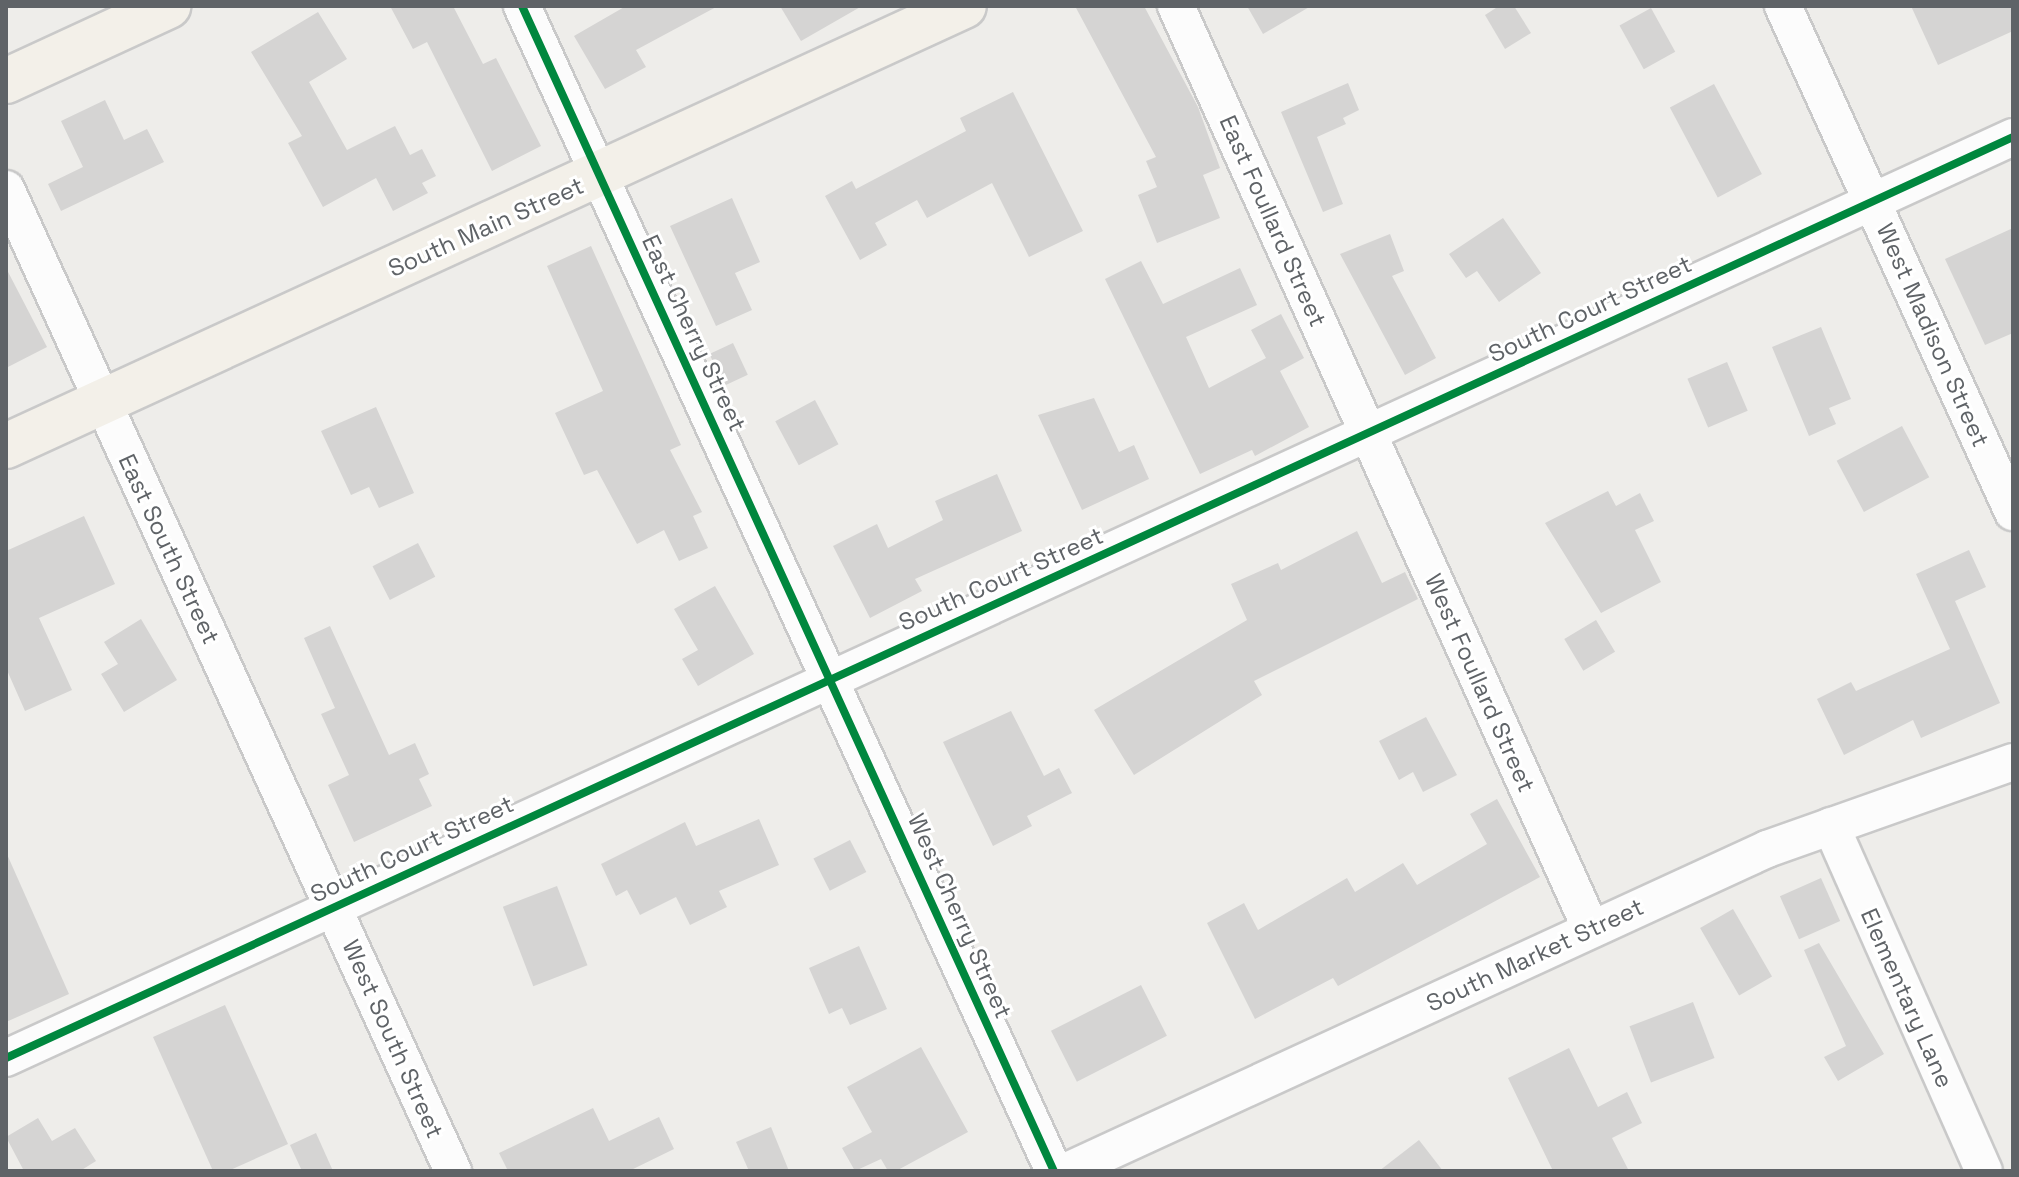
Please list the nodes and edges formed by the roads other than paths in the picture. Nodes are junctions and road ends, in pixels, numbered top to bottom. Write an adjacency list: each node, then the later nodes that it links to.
1 (168, 6): 6 (main road)
2 (522, 6): 8 (street, East Cherry Street)
3 (964, 6): 8 (main road, South Main Street)
4 (1176, 6): 12 (street, East Foullard Street)
5 (1783, 6): 10 (street, West Madison Street)
6 (6, 81)
7 (2013, 137): 10 (street, South Court Street)
8 (600, 175): 11 (main road, South Main Street); 15 (street, East Cherry Street)
9 (6, 189): 11 (street, East South Street)
10 (1872, 202): 12 (street, South Court Street); 14 (street, West Madison Street)
11 (101, 402): 13 (main road, South Main Street); 18 (street, East South Street)
12 (1369, 437): 15 (street, South Court Street); 19 (street, West Foullard Street)
13 (6, 446)
14 (2013, 512)
15 (830, 677): 18 (street, South Court Street); 22 (street, West Cherry Street)
16 (2013, 762): 17 (street, South Market Street)
17 (1831, 826): 19 (street, South Market Street); 24 (street, Elementary Lane)
18 (334, 907): 20 (street, South Court Street); 21 (street, West South Street)
19 (1591, 929): 23 (street, South Market Street)
20 (6, 1058)
21 (453, 1171)
22 (1054, 1171)
23 (1067, 1171)
24 (1984, 1171)

